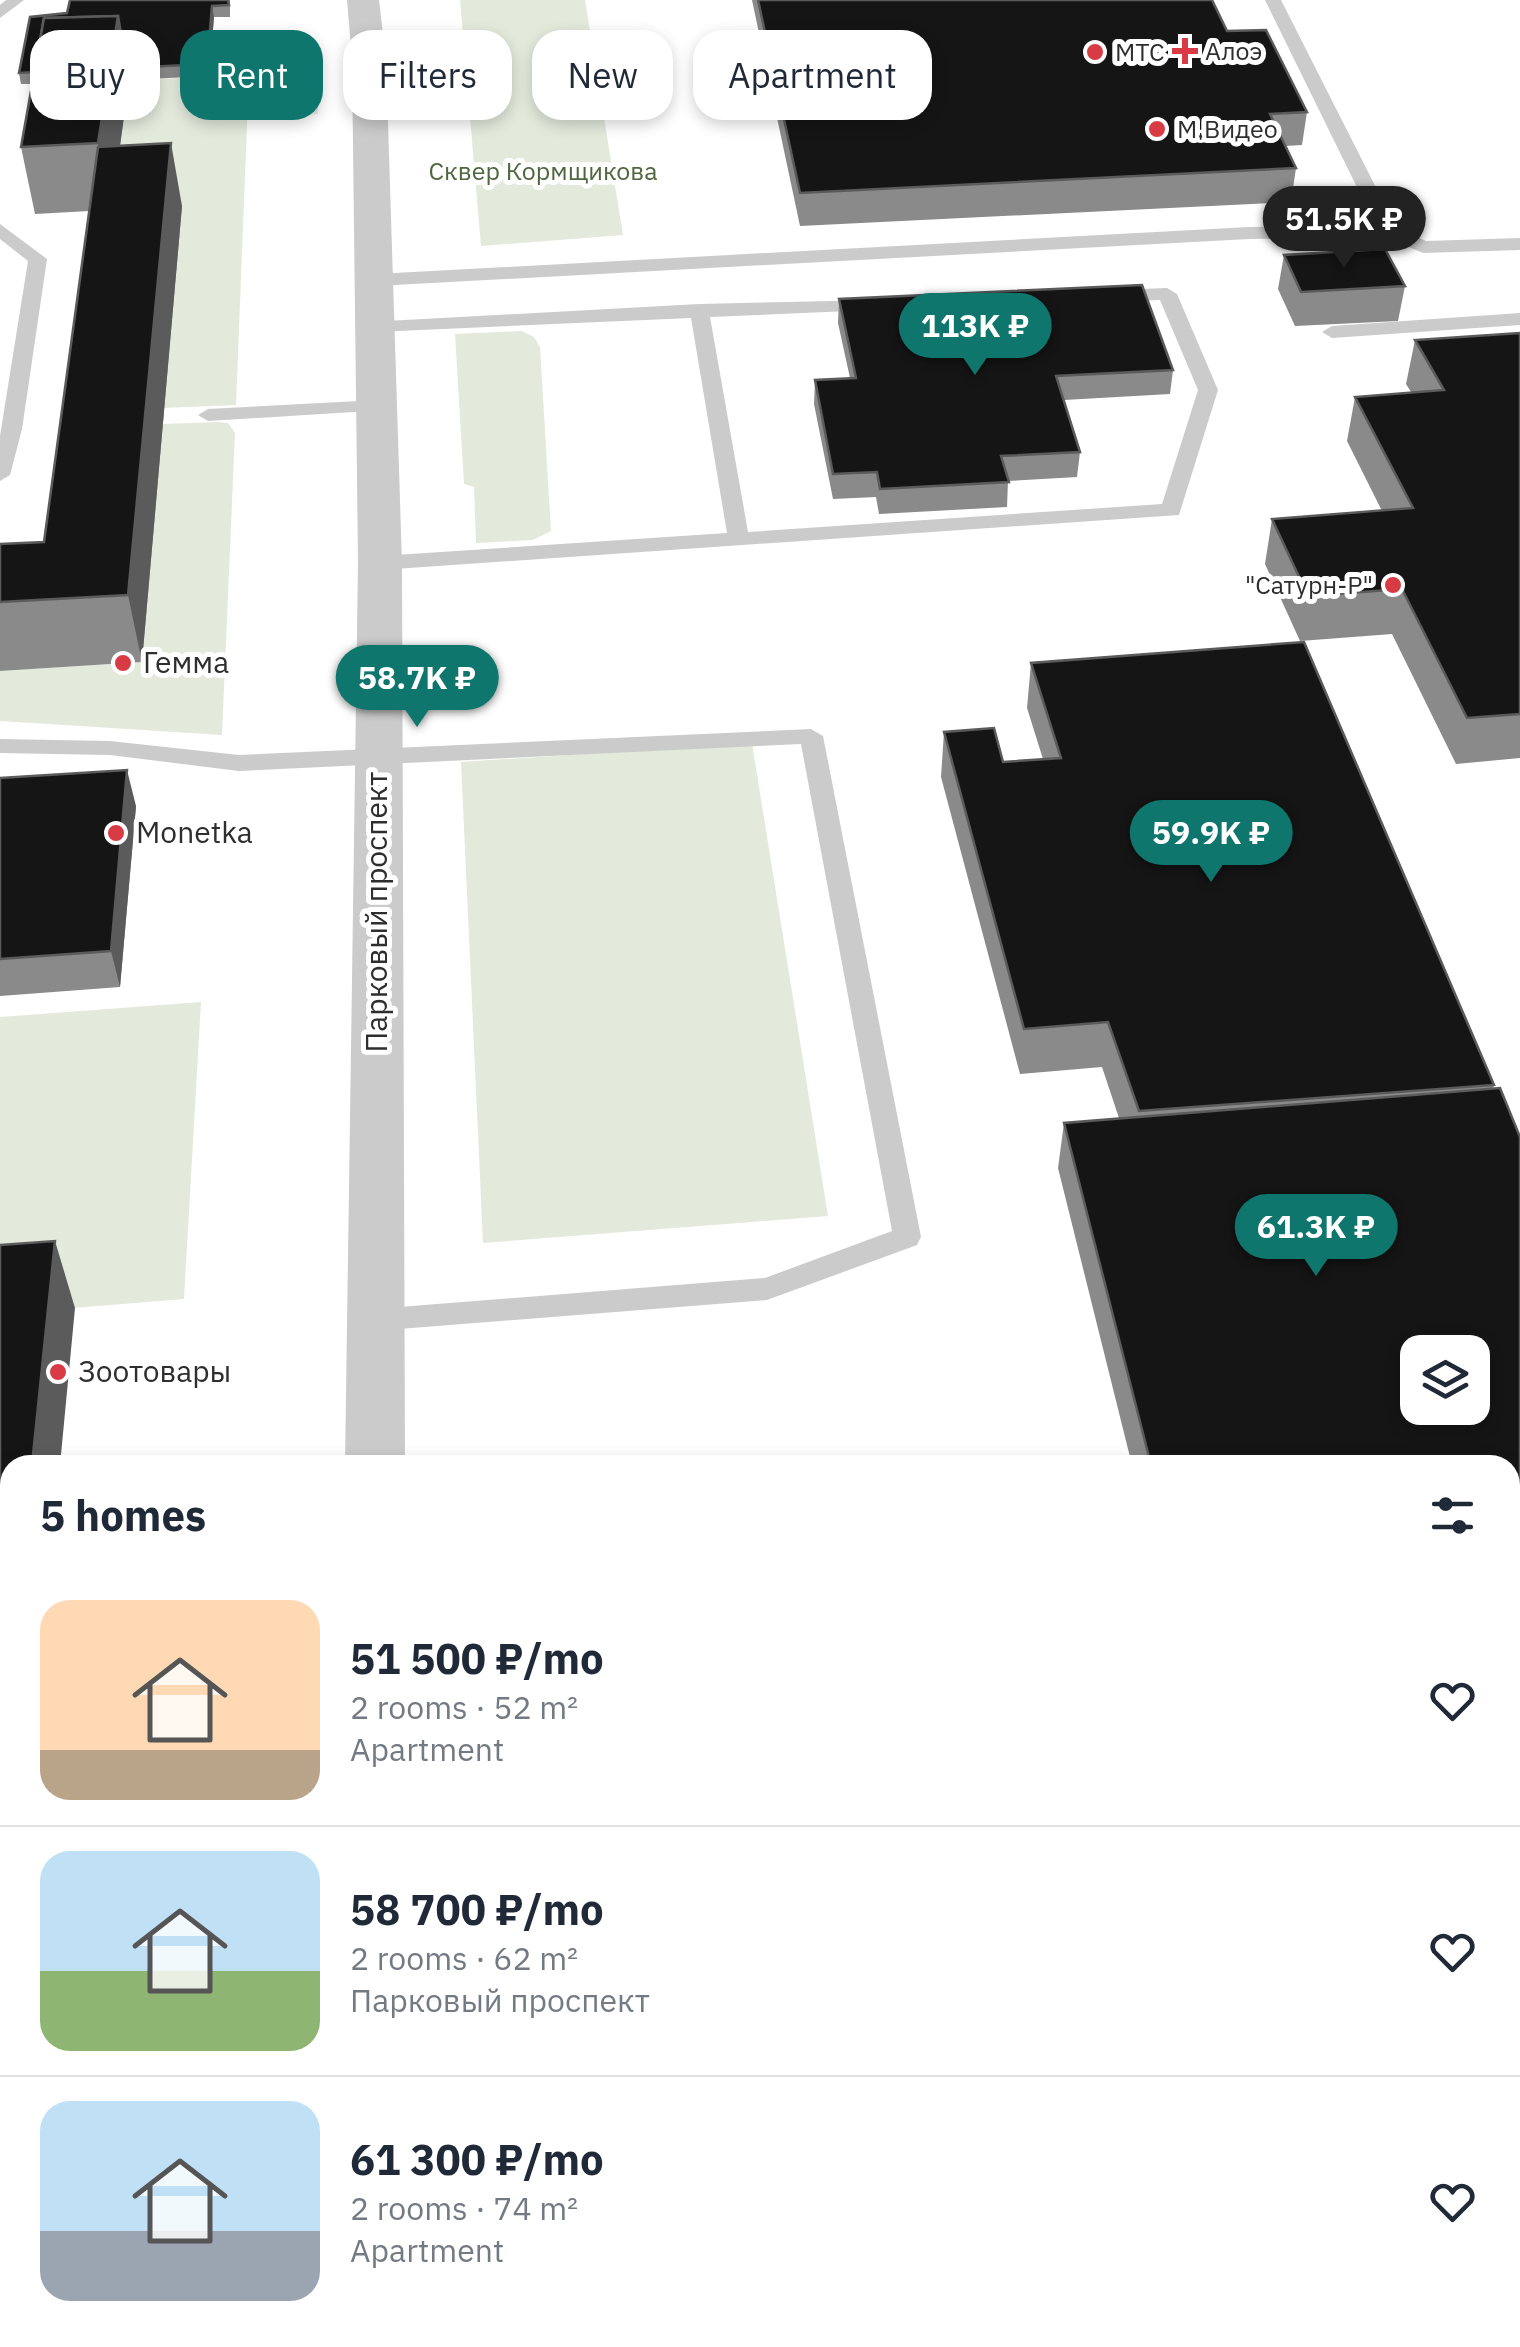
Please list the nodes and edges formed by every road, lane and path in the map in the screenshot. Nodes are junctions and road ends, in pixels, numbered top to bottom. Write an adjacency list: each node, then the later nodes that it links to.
1 (16, 0): 4 (lane)
2 (363, 0): 8 (street, Парковый проспект)
3 (1273, 0): 6 (lane)
4 (0, 13)
5 (0, 230): 17 (lane)
6 (1388, 230): 7 (lane); 8 (lane)
7 (1520, 244)
8 (376, 280): 13 (street, Парковый проспект)
9 (1089, 297): 18 (lane)
10 (894, 304): 11 (lane)
11 (699, 310): 13 (lane); 18 (lane)
12 (1520, 319): 14 (lane)
13 (375, 326): 15 (street, Парковый проспект)
14 (1332, 332)
15 (378, 406): 16 (lane); 19 (street, Парковый проспект)
16 (208, 415)
17 (0, 476)
18 (738, 538): 19 (lane)
19 (380, 564): 21 (street, Парковый проспект)
20 (0, 746): 21 (lane)
21 (379, 757): 22 (street, Парковый проспект); 22 (lane)
22 (374, 1320): 23 (street, Парковый проспект)
23 (374, 1455)

